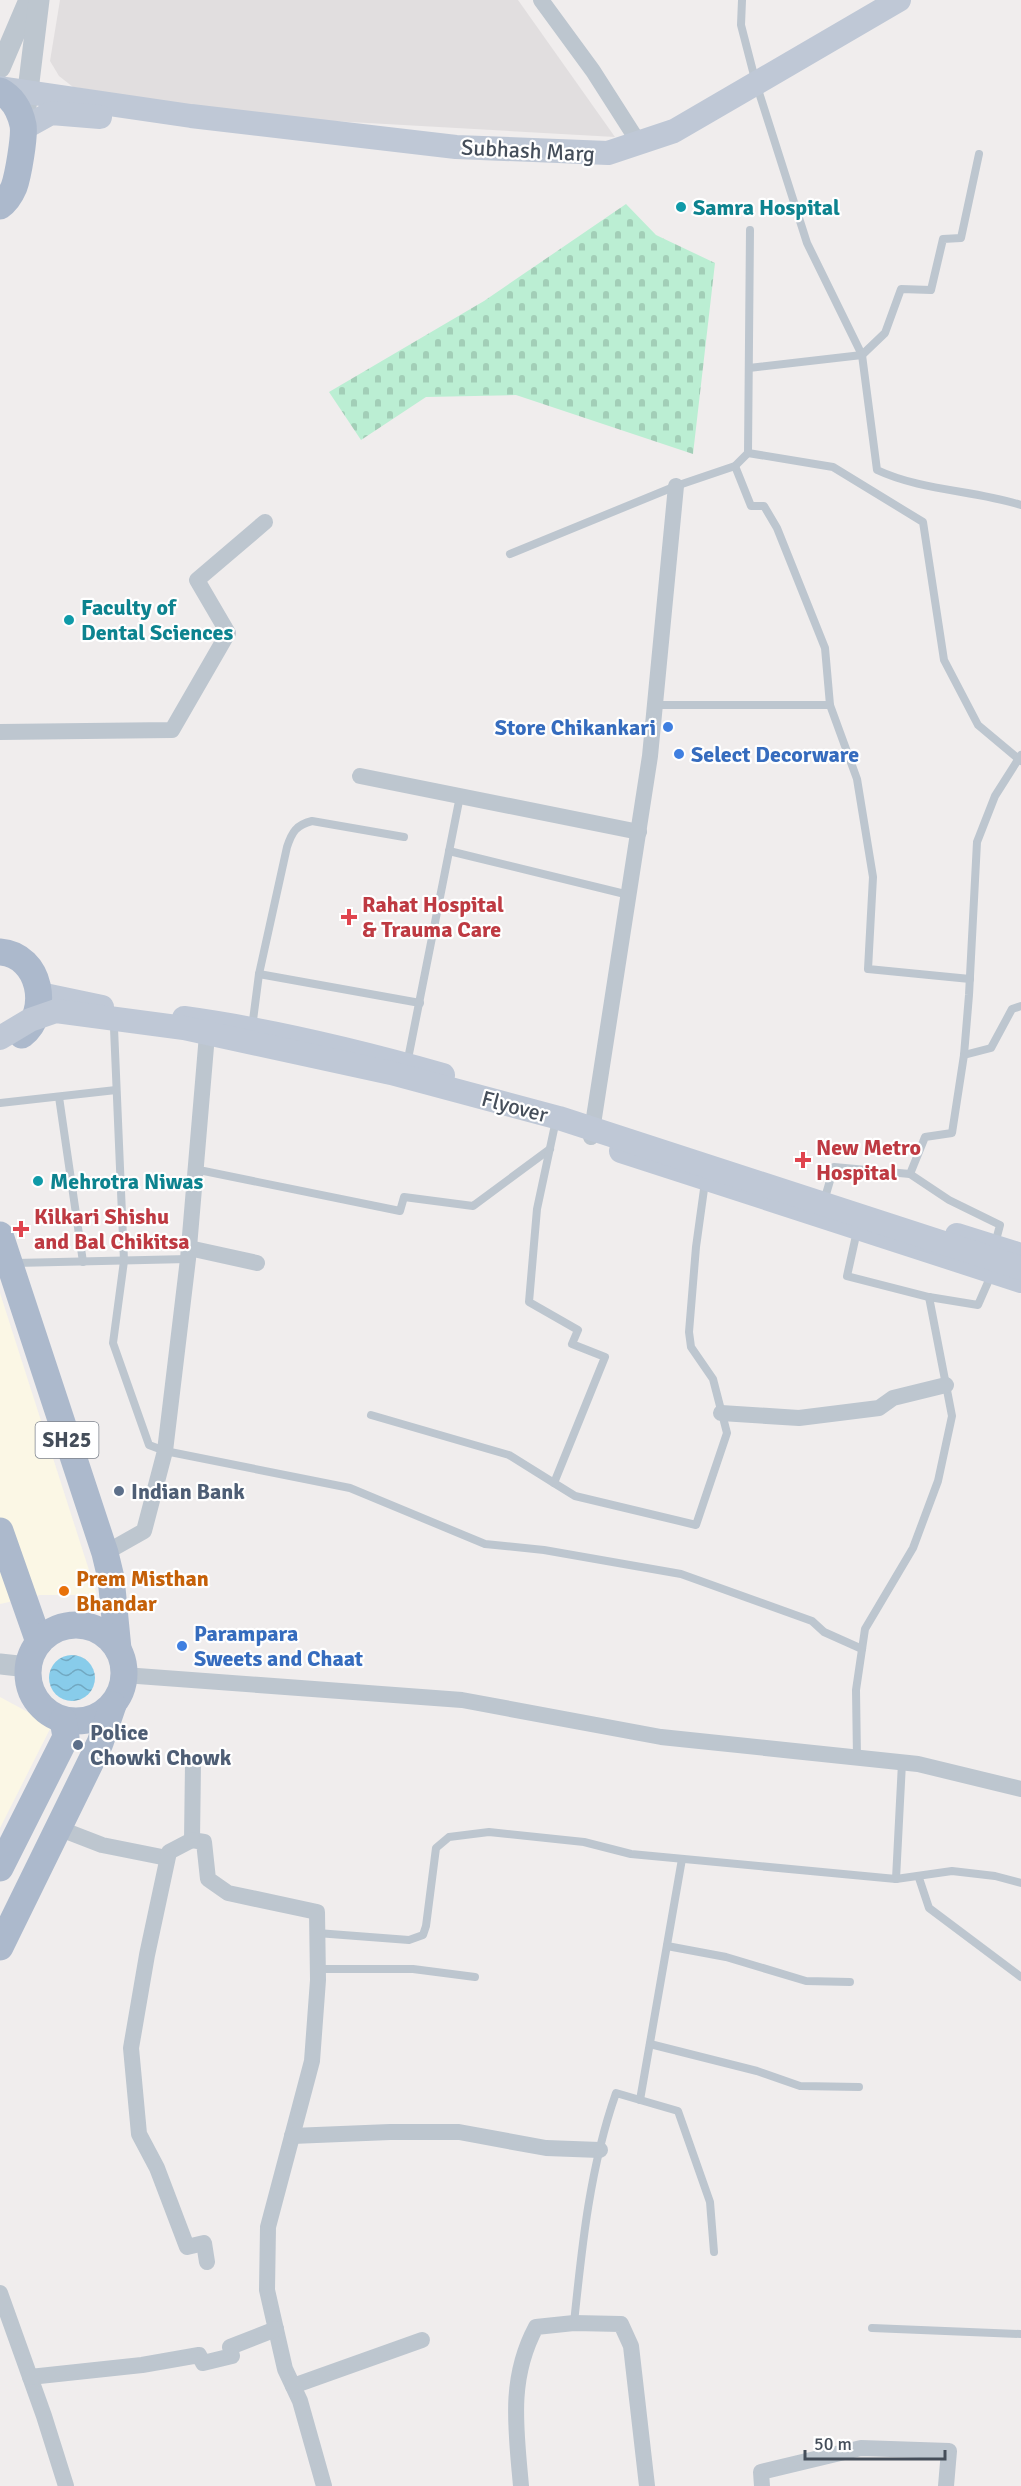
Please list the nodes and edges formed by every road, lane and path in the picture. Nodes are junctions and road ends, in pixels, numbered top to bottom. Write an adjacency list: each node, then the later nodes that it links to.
1 (29, 0): 6 (street)
2 (39, 0): 9 (street)
3 (540, 0): 12 (street)
4 (742, 0): 7 (lane)
5 (899, 0): 7 (main road, Subhash Marg)
6 (0, 68)
7 (756, 83): 12 (main road, Subhash Marg); 16 (lane)
8 (0, 89): 9 (main road, Subhash Marg); 11 (main road)
9 (28, 92): 10 (main road, Subhash Marg); 11 (street)
10 (191, 117): 11 (main road, Subhash Marg); 12 (main road, Subhash Marg)
11 (24, 128): 14 (main road)
12 (639, 142)
13 (979, 154): 16 (lane)
14 (2, 211)
15 (750, 230): 17 (lane)
16 (862, 355): 17 (lane); 21 (lane)
17 (749, 368): 18 (lane)
18 (748, 453): 19 (lane); 27 (lane)
19 (735, 466): 20 (lane); 25 (lane)
20 (676, 486): 23 (lane); 24 (street)
21 (1021, 505)
22 (265, 522): 26 (street)
23 (510, 554)
24 (655, 705): 25 (lane); 30 (street)
25 (830, 705): 36 (lane)
26 (0, 732)
27 (1021, 758): 36 (lane)
28 (360, 776): 29 (street)
29 (460, 796): 30 (street); 32 (lane)
30 (639, 832): 33 (street)
31 (404, 837): 35 (lane)
32 (449, 851): 33 (lane); 38 (lane)
33 (629, 895): 52 (street)
34 (0, 952): 37 (main road)
35 (259, 974): 38 (lane); 42 (lane)
36 (970, 979): 46 (lane)
37 (40, 994): 41 (main road); 43 (main road)
38 (420, 1003): 47 (lane)
39 (1021, 1006): 46 (lane)
40 (114, 1028): 41 (main road); 43 (main road); 48 (lane)
41 (29, 1029): 45 (main road)
42 (252, 1029): 43 (main road); 47 (main road)
43 (207, 1032): 51 (main road); 53 (street)
44 (0, 1038): 66 (main road, Flyover, bridge)
45 (0, 1045)
46 (964, 1055): 54 (lane)
47 (407, 1065): 51 (main road)
48 (116, 1090): 49 (lane); 62 (lane)
49 (59, 1097): 50 (lane); 63 (lane)
50 (0, 1103)
51 (555, 1128): 52 (main road); 53 (lane); 74 (lane)
52 (591, 1130): 55 (main road); 56 (main road)
53 (194, 1169): 60 (street)
54 (910, 1174): 56 (lane); 59 (lane)
55 (705, 1178): 56 (main road); 71 (lane)
56 (823, 1205): 57 (main road)
57 (861, 1218): 59 (main road); 67 (main road); 69 (lane)
58 (0, 1235): 65 (main road, SH25)
59 (995, 1247): 61 (main road)
60 (188, 1253): 62 (lane); 64 (street); 73 (street)
61 (1021, 1255)
62 (124, 1261): 63 (lane); 73 (lane)
63 (83, 1262): 65 (lane)
64 (257, 1263)
65 (9, 1264): 76 (main road, SH25)
66 (1021, 1268)
67 (993, 1272): 68 (main road); 69 (lane)
68 (1021, 1281)
69 (929, 1297): 70 (lane)
70 (946, 1385): 71 (street); 78 (lane)
71 (721, 1413): 74 (lane)
72 (371, 1415): 74 (lane)
73 (165, 1451): 76 (street); 78 (lane)
74 (554, 1483)
75 (0, 1531): 77 (main road)
76 (105, 1554): 79 (main road, SH25)
77 (39, 1642): 79 (main road); 81 (main road)
78 (862, 1649): 84 (lane)
79 (121, 1662): 82 (main road, SH25); 84 (street)
80 (0, 1664): 81 (street)
81 (28, 1667): 83 (main road)
82 (113, 1705): 83 (main road); 88 (main road, SH25)
83 (63, 1720): 92 (main road)
84 (856, 1758): 85 (street)
85 (903, 1763): 87 (street); 94 (lane)
86 (193, 1764): 89 (street)
87 (1021, 1789)
88 (58, 1828): 90 (street); 98 (main road, SH25)
89 (192, 1840): 90 (street); 96 (street)
90 (167, 1858): 109 (street)
91 (682, 1859): 94 (lane); 96 (lane); 97 (lane)
92 (0, 1868)
93 (919, 1878): 94 (lane); 95 (lane); 101 (lane)
94 (896, 1879)
95 (1021, 1883)
96 (317, 1933): 99 (street)
97 (667, 1946): 102 (lane); 103 (lane)
98 (0, 1947)
99 (318, 1969): 100 (lane); 106 (street)
100 (475, 1977)
101 (1021, 1977)
102 (850, 1982)
103 (650, 2044): 104 (lane); 105 (lane)
104 (859, 2087)
105 (640, 2100): 107 (lane); 108 (lane)
106 (292, 2136): 107 (street); 113 (street)
107 (600, 2150): 111 (lane)
108 (714, 2252)
109 (207, 2262)
110 (0, 2294): 116 (street)
111 (574, 2323): 120 (street); 121 (street)
112 (872, 2328): 114 (lane)
113 (276, 2329): 116 (street); 117 (street)
114 (1021, 2334)
115 (422, 2340): 117 (street)
116 (30, 2377): 118 (street)
117 (293, 2386): 119 (street)
118 (66, 2486)
119 (324, 2486)
120 (521, 2486)
121 (647, 2486)
122 (762, 2486): 123 (street)
123 (946, 2486)

